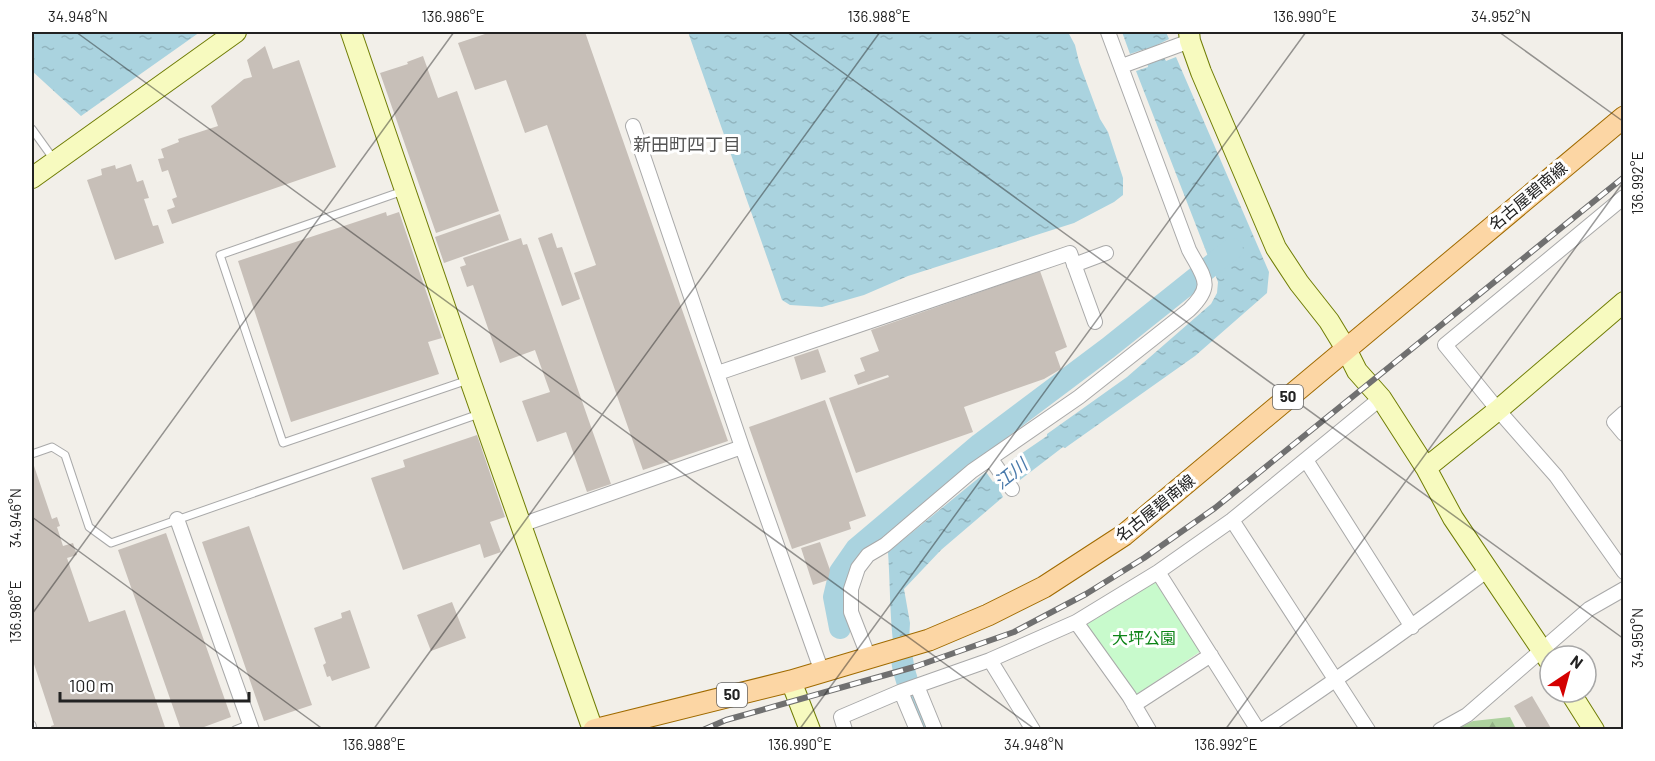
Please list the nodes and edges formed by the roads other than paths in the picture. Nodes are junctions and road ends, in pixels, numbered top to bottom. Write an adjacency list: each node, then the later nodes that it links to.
1 (236, 32): 9 (street)
2 (351, 32): 11 (street)
3 (1108, 32): 5 (street)
4 (1186, 40): 5 (street); 17 (street)
5 (1126, 65): 27 (street)
6 (1623, 117): 17 (main road, 名古屋碧南線 / 50)
7 (633, 126): 18 (street)
8 (32, 129): 9 (lane)
9 (55, 161): 10 (street)
10 (32, 178)
11 (405, 190): 19 (street); 19 (lane)
12 (1623, 197): 21 (street)
13 (1106, 253): 14 (street)
14 (1074, 265): 16 (street); 18 (street)
15 (1623, 302): 21 (street)
16 (1095, 322)
17 (1346, 349): 20 (street); 43 (main road, 名古屋碧南線 / 50)
18 (718, 373): 25 (street)
19 (470, 380): 22 (street)
20 (1381, 398): 28 (street); 29 (street)
21 (1498, 410): 29 (street); 36 (street)
22 (482, 413): 31 (lane); 33 (street)
23 (1623, 413): 24 (street)
24 (1623, 434)
25 (742, 447): 33 (street); 46 (street)
26 (32, 454): 31 (lane)
27 (991, 459): 30 (street); 43 (street)
28 (1306, 460): 32 (street); 39 (street)
29 (1426, 468): 34 (street)
30 (1012, 489)
31 (177, 519): 53 (street)
32 (1232, 520): 35 (street); 48 (street)
33 (521, 525): 55 (street)
34 (1488, 570): 39 (street); 40 (street)
35 (1158, 572): 38 (street); 42 (street)
36 (1623, 572)
37 (1623, 589): 41 (street)
38 (1076, 622): 44 (street); 52 (street)
39 (1412, 627): 48 (street)
40 (1538, 644)
41 (1557, 644)
42 (1211, 655): 52 (street); 62 (street)
43 (869, 658): 46 (main road, 名古屋碧南線 / 50)
44 (990, 660): 49 (street); 60 (street)
45 (1538, 662): 64 (street)
46 (822, 672): 47 (main road, 名古屋碧南線 / 50)
47 (791, 681): 55 (main road, 名古屋碧南線 / 50); 56 (street)
48 (1336, 681): 62 (street); 63 (street)
49 (917, 686): 50 (street); 59 (street)
50 (902, 691): 57 (street); 58 (street)
51 (1578, 704): 65 (street)
52 (1134, 705): 61 (street)
53 (251, 727): 54 (lane)
54 (236, 729)
55 (593, 729)
56 (810, 729)
57 (844, 729)
58 (917, 729)
59 (935, 729)
60 (1033, 729)
61 (1149, 729)
62 (1260, 729)
63 (1368, 729)
64 (1440, 729)
65 (1594, 729)

